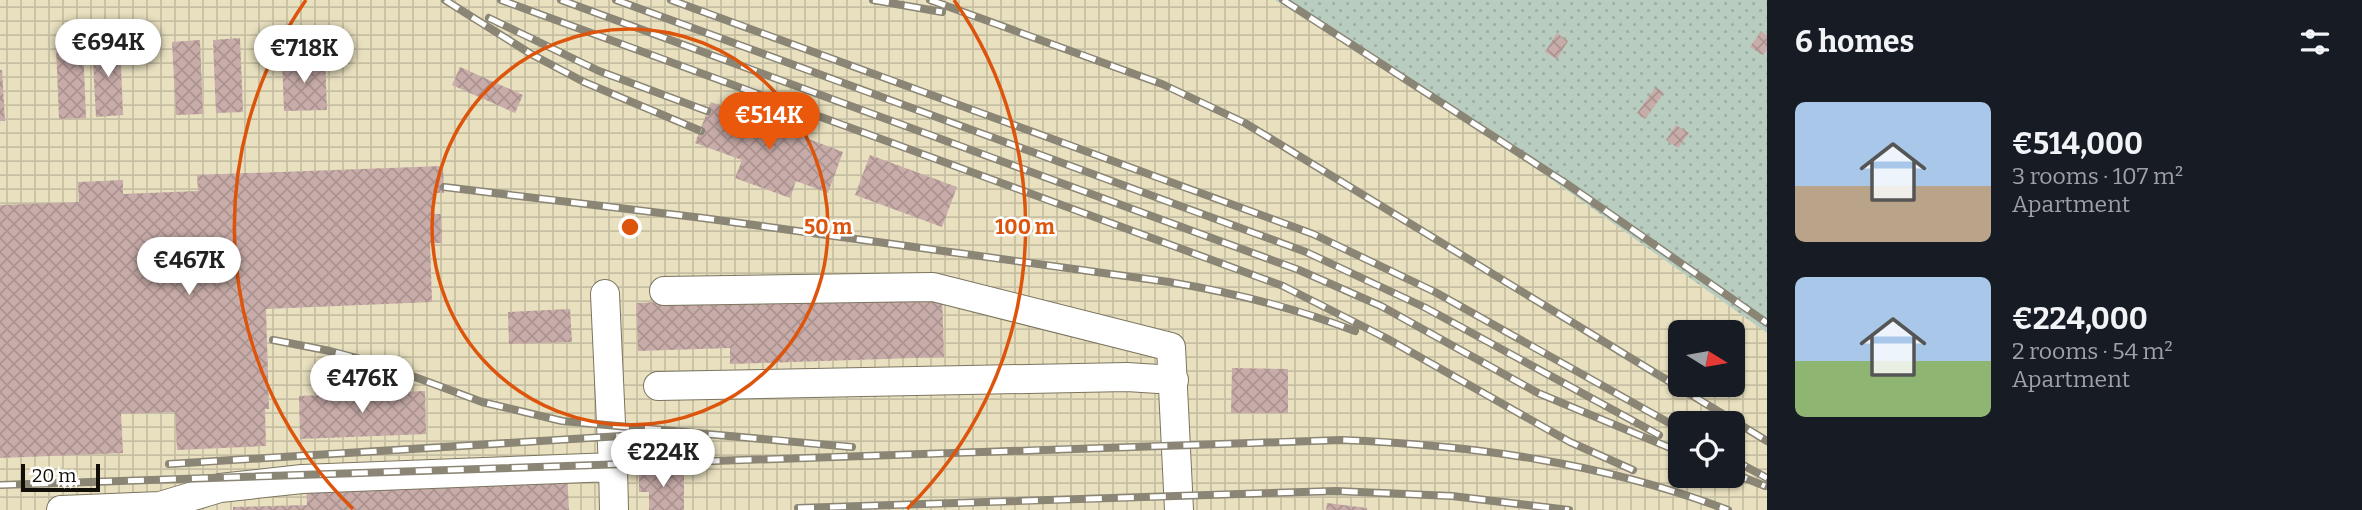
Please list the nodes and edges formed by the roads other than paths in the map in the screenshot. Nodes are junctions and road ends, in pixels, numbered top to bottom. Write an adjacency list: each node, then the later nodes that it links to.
1 (664, 291): 3 (lane)
2 (605, 294): 5 (lane)
3 (1174, 380): 4 (lane); 9 (lane)
4 (658, 386)
5 (613, 467): 6 (lane); 8 (lane)
6 (211, 501): 7 (lane)
7 (61, 510)
8 (614, 510)
9 (1179, 510)

